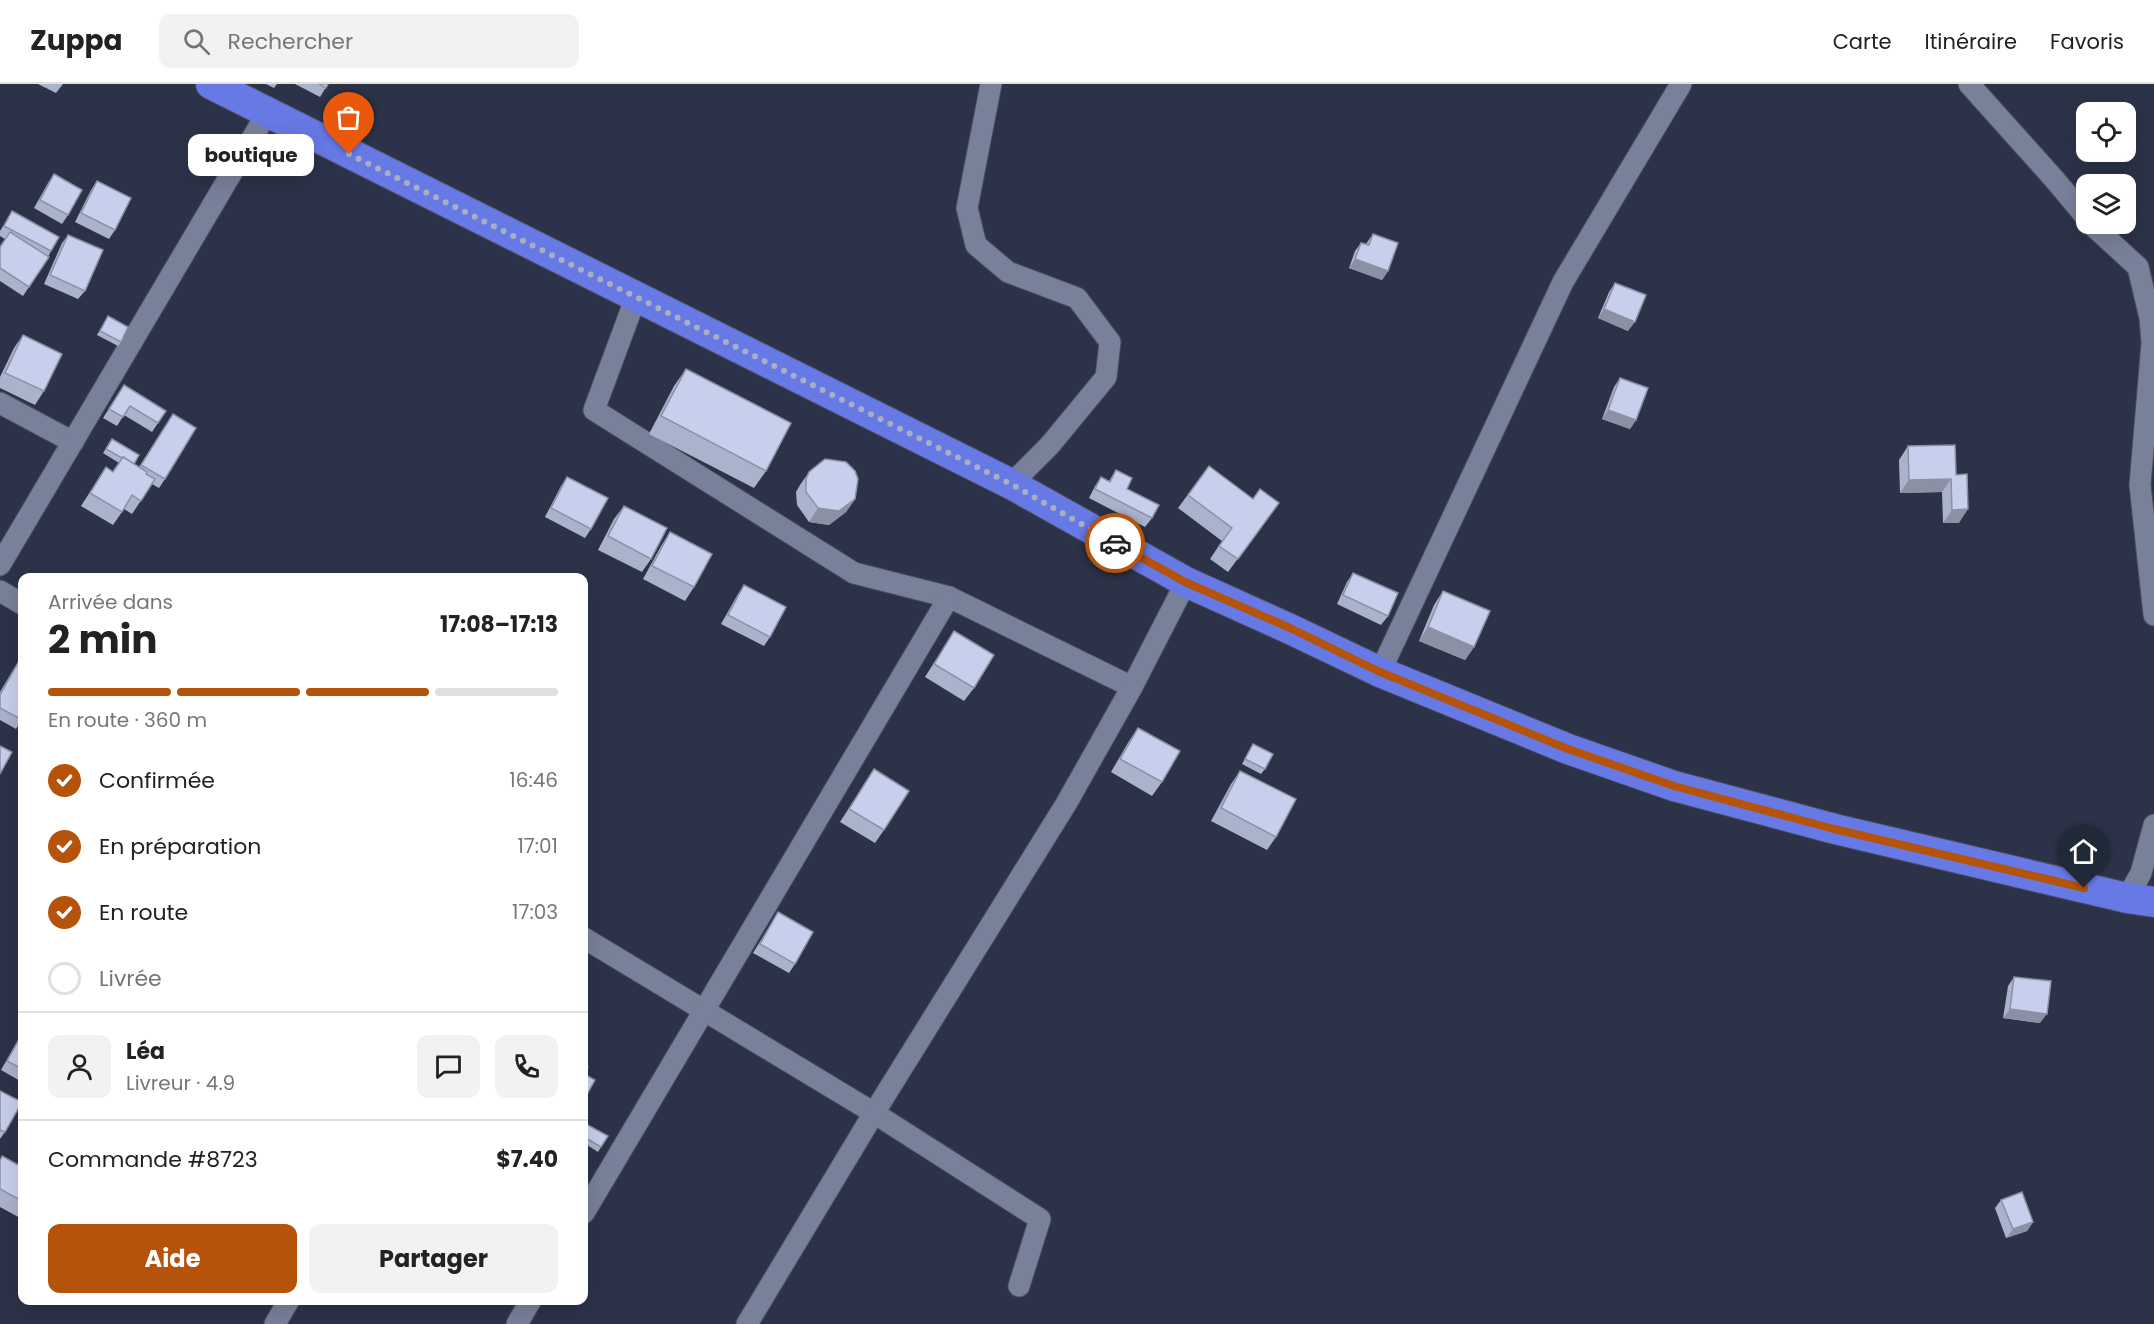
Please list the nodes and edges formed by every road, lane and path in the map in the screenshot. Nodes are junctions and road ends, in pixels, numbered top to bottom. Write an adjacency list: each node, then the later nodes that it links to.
1 (211, 84): 5 (highway)
2 (991, 84): 12 (street)
3 (1681, 84): 20 (street)
4 (1969, 84): 6 (street)
5 (267, 113): 8 (highway); 11 (street)
6 (2076, 206)
7 (2102, 234): 9 (street)
8 (636, 297): 12 (highway); 17 (street)
9 (2153, 343): 13 (street)
10 (0, 403): 11 (street)
11 (73, 442): 14 (street)
12 (1011, 484): 15 (highway)
13 (2151, 552): 19 (street)
14 (0, 563)
15 (1185, 582): 20 (highway); 21 (street)
16 (0, 591): 18 (street)
17 (949, 597): 21 (street); 25 (street)
18 (18, 602)
19 (2154, 615)
20 (1380, 672): 23 (highway)
21 (1132, 687): 26 (street)
22 (2154, 825): 23 (street)
23 (2144, 886)
24 (588, 940): 25 (street)
25 (705, 1011): 26 (street); 27 (street)
26 (873, 1113): 28 (street); 33 (street)
27 (588, 1206)
28 (1019, 1286)
29 (286, 1305): 31 (street)
30 (528, 1305): 32 (street)
31 (275, 1324)
32 (517, 1324)
33 (747, 1324)

